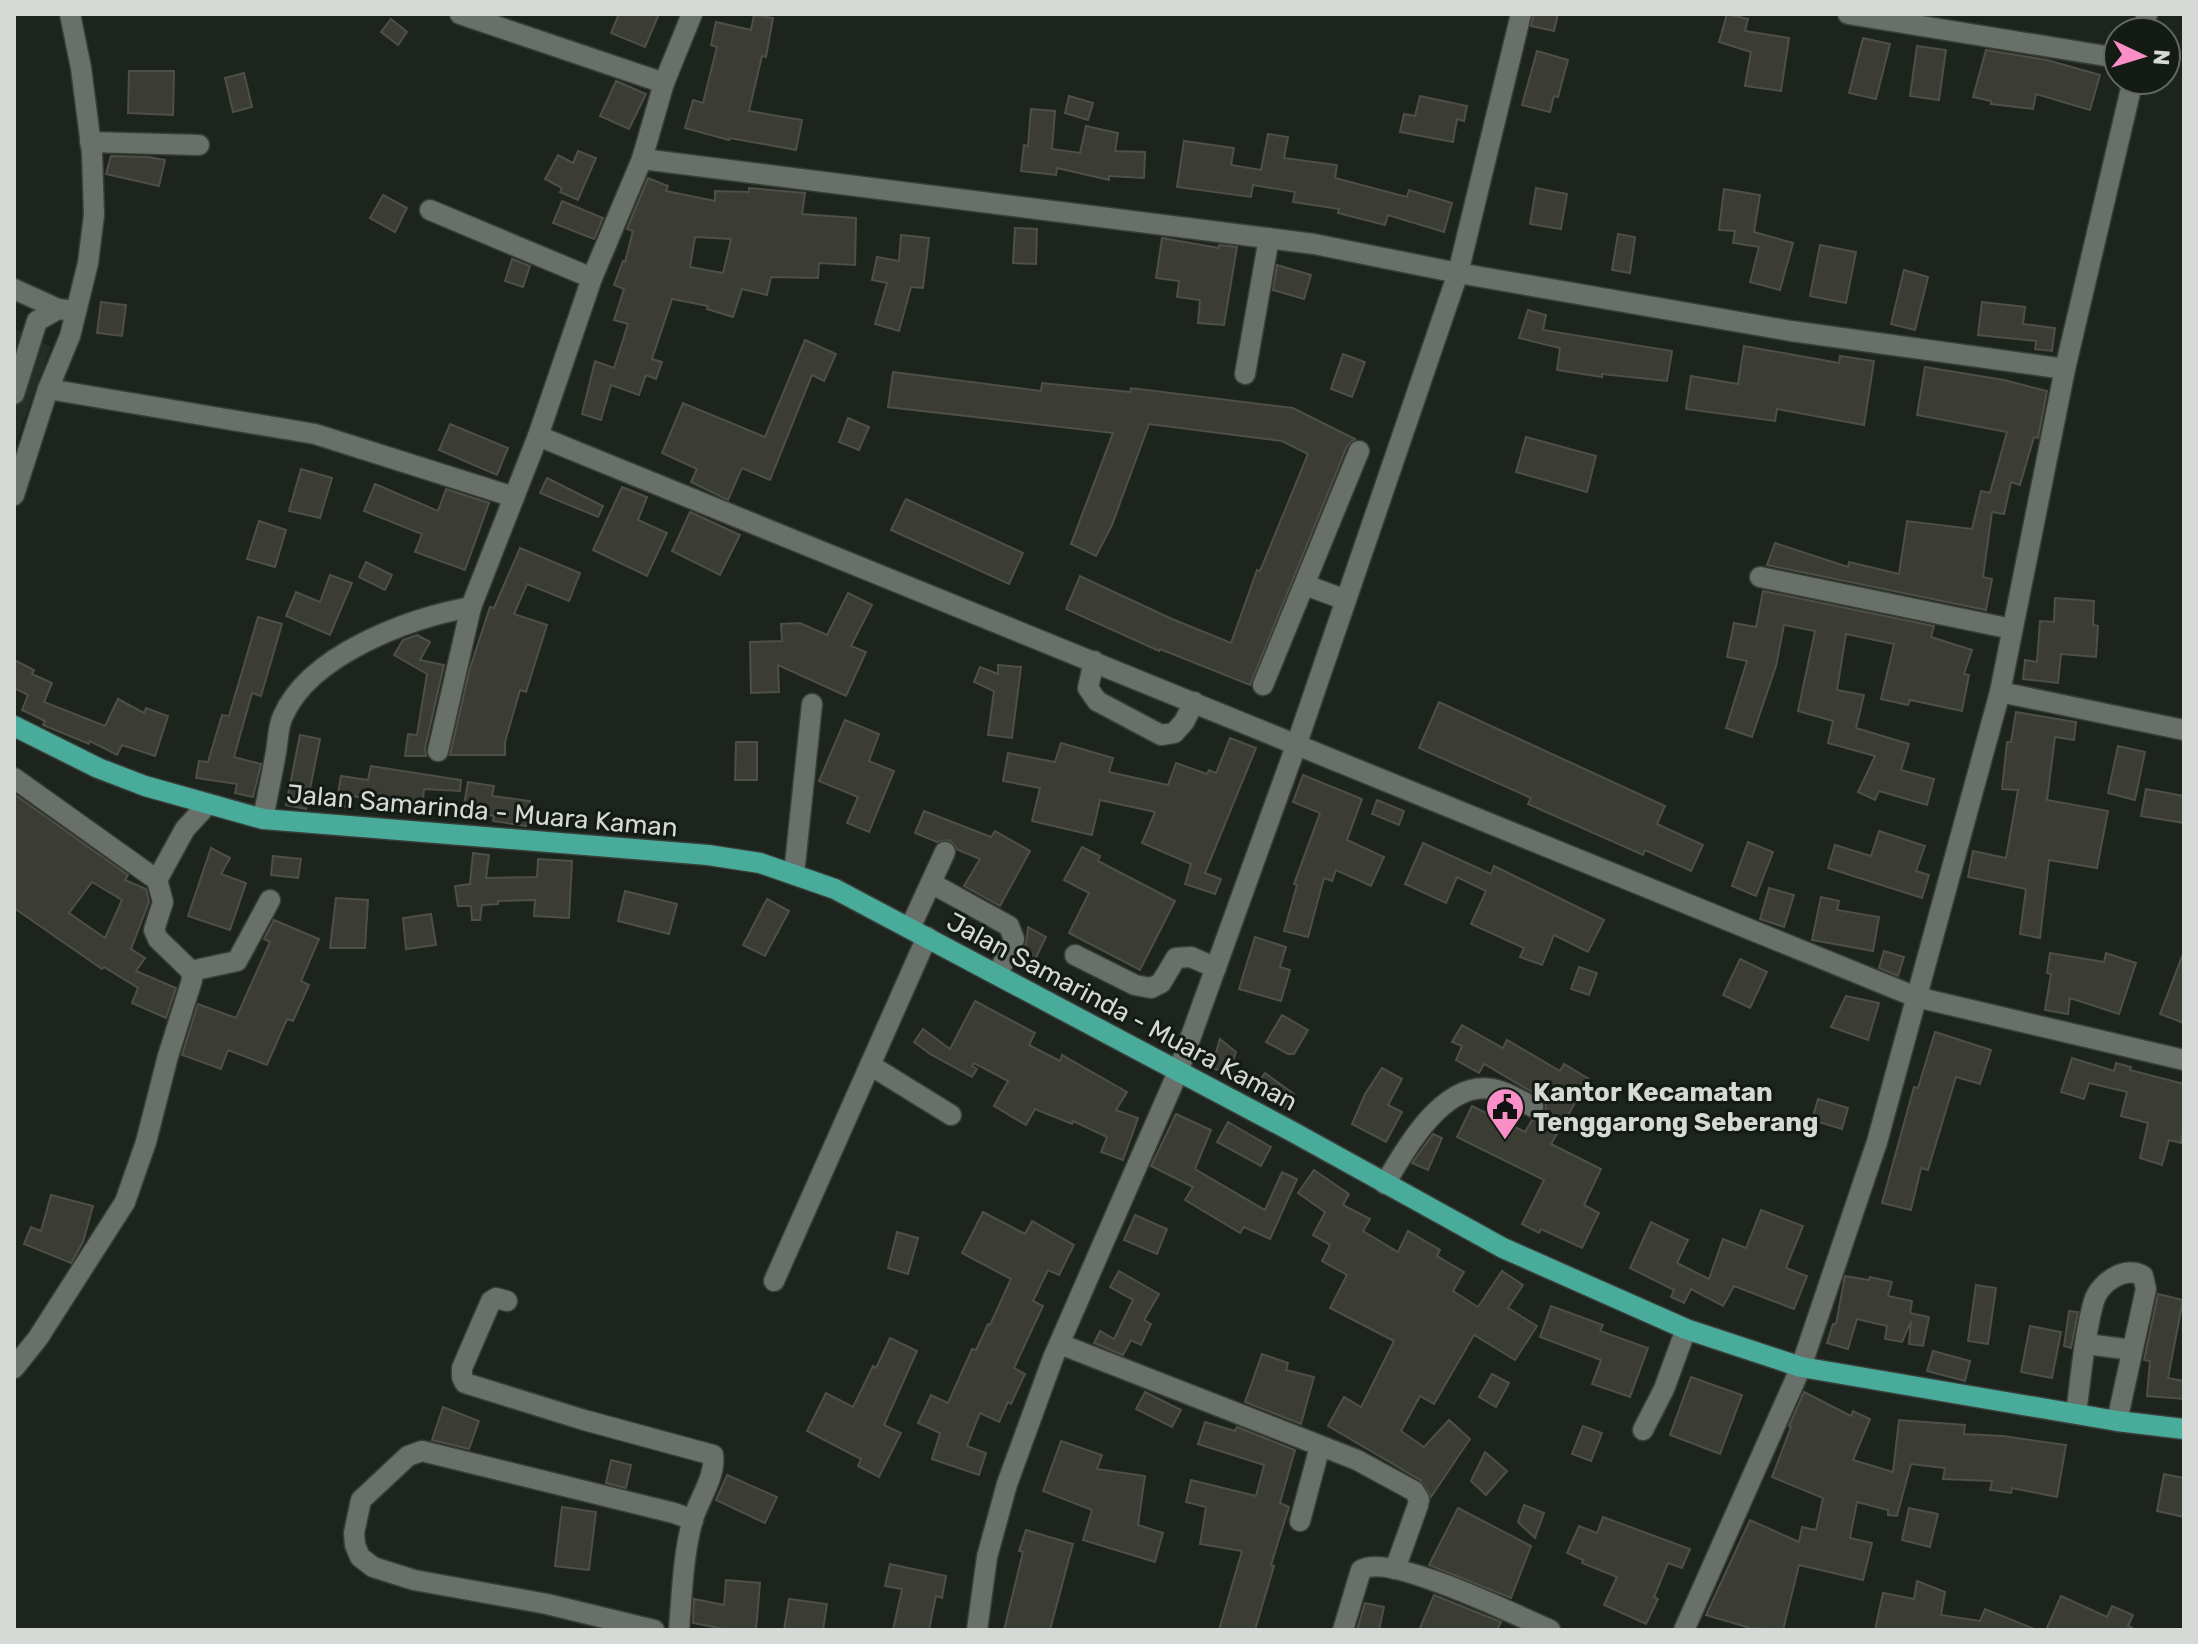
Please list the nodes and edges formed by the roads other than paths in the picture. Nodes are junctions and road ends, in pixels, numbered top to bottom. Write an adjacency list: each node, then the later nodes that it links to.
1 (70, 14): 9 (street)
2 (460, 14): 7 (street)
3 (692, 14): 7 (street)
4 (1521, 14): 14 (street)
5 (1848, 14): 6 (street)
6 (2102, 55)
7 (664, 83): 11 (street)
8 (2129, 96): 18 (street)
9 (90, 142): 10 (street); 17 (street)
10 (199, 145)
11 (642, 159): 13 (street); 15 (street)
12 (430, 210): 15 (street)
13 (1269, 238): 14 (street); 19 (street)
14 (1458, 273): 18 (street); 28 (street)
15 (592, 278): 22 (street)
16 (14, 289): 17 (street)
17 (67, 310): 20 (street); 21 (street)
18 (2065, 369): 30 (street)
19 (1245, 374)
20 (48, 389): 24 (street); 25 (street)
21 (14, 394)
22 (538, 436): 25 (street); 31 (street)
23 (1359, 451): 27 (street)
24 (14, 495)
25 (514, 497): 29 (street)
26 (1760, 577): 30 (street)
27 (1305, 585): 28 (street); 32 (street)
28 (1346, 600): 38 (street)
29 (471, 607): 39 (street); 42 (street)
30 (2012, 629): 33 (street)
31 (1094, 661): 34 (street); 34 (street)
32 (1263, 685)
33 (2000, 692): 37 (street); 53 (street)
34 (1194, 702): 38 (street)
35 (812, 704): 44 (street)
36 (14, 726): 41 (main road, Jalan Samarinda - Muara Kaman)
37 (2184, 730)
38 (1297, 743): 50 (street); 53 (street)
39 (438, 751)
40 (14, 778): 45 (street)
41 (208, 804): 42 (main road, Jalan Samarinda - Muara Kaman); 45 (street)
42 (263, 819): 44 (main road, Jalan Samarinda - Muara Kaman)
43 (945, 852): 46 (street)
44 (794, 874): 48 (main road, Jalan Samarinda - Muara Kaman)
45 (157, 880): 51 (street)
46 (931, 883): 48 (street); 52 (street)
47 (270, 900): 51 (street)
48 (918, 933): 52 (main road, Jalan Samarinda - Muara Kaman); 55 (street)
49 (1075, 955): 50 (street)
50 (1216, 968): 56 (street)
51 (191, 971): 67 (street)
52 (998, 974): 56 (main road, Jalan Samarinda - Muara Kaman)
53 (1916, 997): 54 (street); 66 (street)
54 (2184, 1060)
55 (870, 1065): 58 (street); 60 (street)
56 (1178, 1072): 59 (main road, Jalan Samarinda - Muara Kaman); 63 (street)
57 (1533, 1107): 59 (street)
58 (951, 1115)
59 (1385, 1184): 62 (main road, Jalan Samarinda - Muara Kaman)
60 (774, 1281)
61 (507, 1301): 73 (street)
62 (1686, 1329): 66 (main road, Jalan Samarinda - Muara Kaman); 71 (street)
63 (1060, 1344): 72 (street); 78 (street)
64 (2087, 1344): 65 (street); 65 (street); 68 (street)
65 (2132, 1350): 69 (street)
66 (1801, 1367): 68 (main road, Jalan Samarinda - Muara Kaman); 81 (street)
67 (14, 1368)
68 (2076, 1413): 69 (main road, Jalan Samarinda - Muara Kaman)
69 (2117, 1421): 70 (main road, Jalan Samarinda - Muara Kaman)
70 (2184, 1429)
71 (1643, 1430)
72 (1320, 1446): 74 (street); 75 (street)
73 (693, 1520): 76 (street); 77 (street)
74 (1300, 1521)
75 (1395, 1569): 79 (street); 80 (street)
76 (654, 1630)
77 (679, 1630)
78 (977, 1630)
79 (1343, 1630)
80 (1550, 1630)
81 (1684, 1630)

